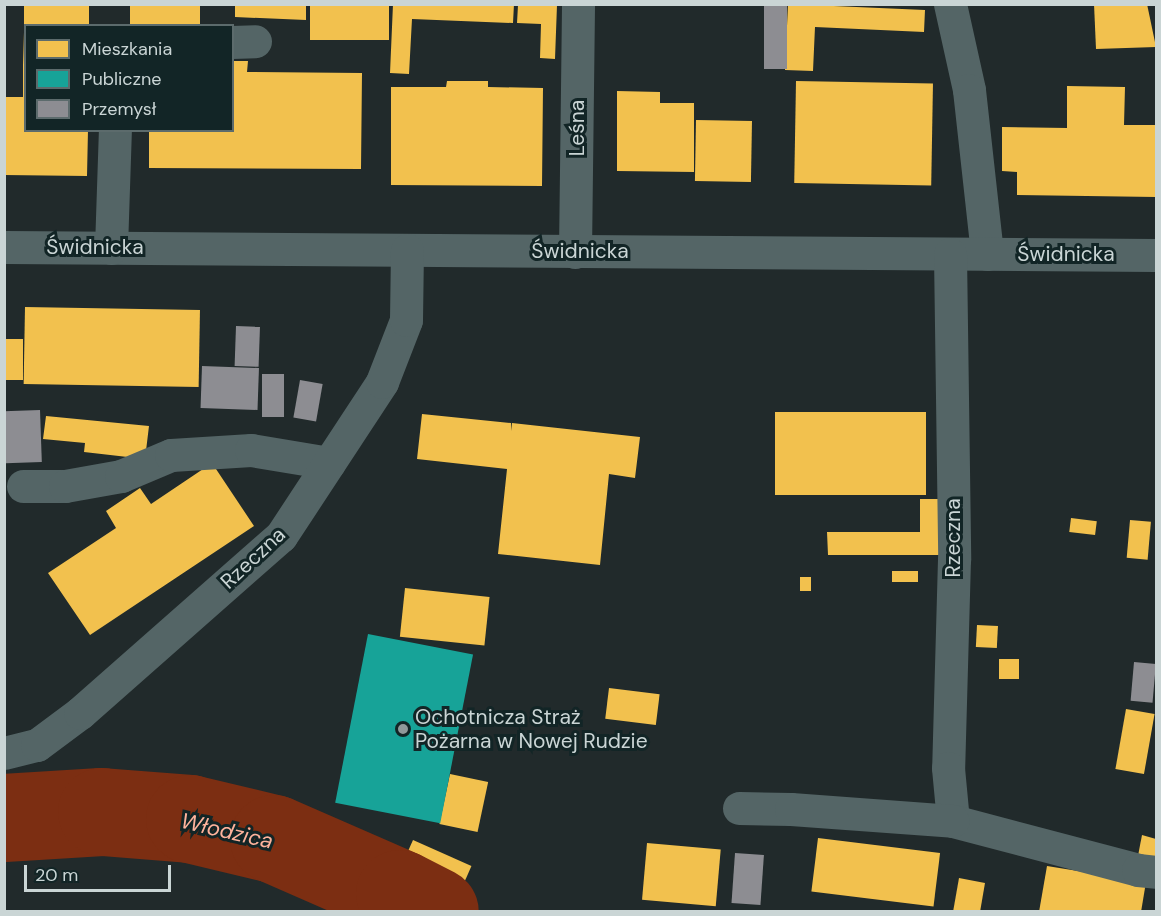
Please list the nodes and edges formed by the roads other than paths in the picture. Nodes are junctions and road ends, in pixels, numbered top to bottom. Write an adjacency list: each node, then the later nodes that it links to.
1 (578, 4): 7 (street, Leśna)
2 (950, 4): 9 (street)
3 (115, 132): 5 (street)
4 (4, 247): 5 (street, Świdnicka)
5 (111, 248): 6 (street, Świdnicka)
6 (407, 250): 7 (street, Świdnicka); 11 (street, Rzeczna)
7 (575, 252): 8 (street, Świdnicka)
8 (950, 254): 9 (street, Świdnicka); 15 (street, Rzeczna)
9 (987, 254): 10 (street, Świdnicka)
10 (1156, 255)
11 (329, 463): 12 (street); 13 (street, Rzeczna)
12 (23, 486)
13 (4, 753)
14 (739, 808): 15 (street)
15 (953, 822): 16 (street)
16 (1156, 872)

